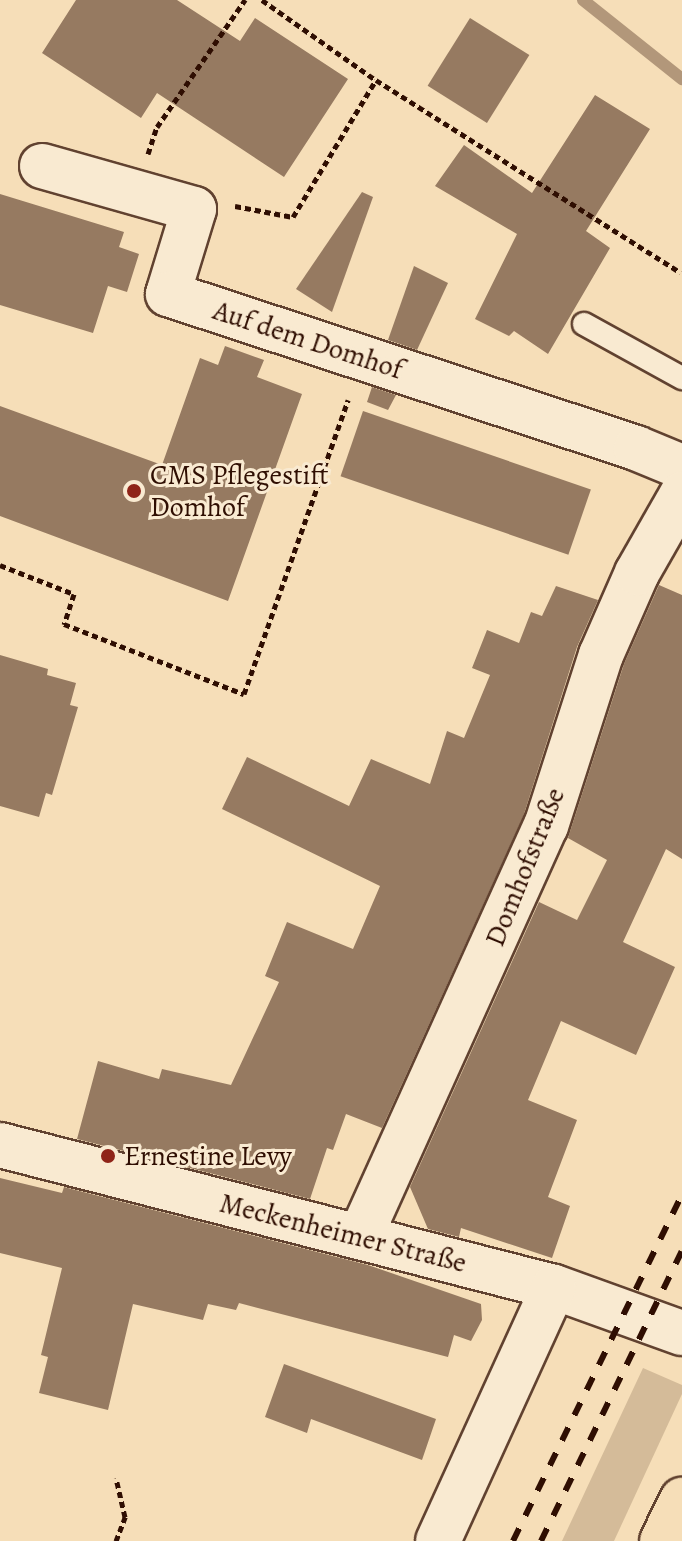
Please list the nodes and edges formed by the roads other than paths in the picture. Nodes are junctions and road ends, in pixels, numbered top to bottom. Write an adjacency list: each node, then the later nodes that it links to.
1 (42, 166): 4 (street, Auf dem Domhof)
2 (584, 324): 3 (lane)
3 (682, 378)
4 (682, 467)
5 (682, 494): 7 (street, Domhofstraße)
6 (0, 1145): 7 (street, Meckenheimer Straße)
7 (360, 1237): 8 (street, Meckenheimer Straße)
8 (554, 1287): 9 (street, Meckenheimer Straße); 11 (street)
9 (682, 1333)
10 (682, 1500): 12 (main road)
11 (438, 1541)
12 (662, 1541)

